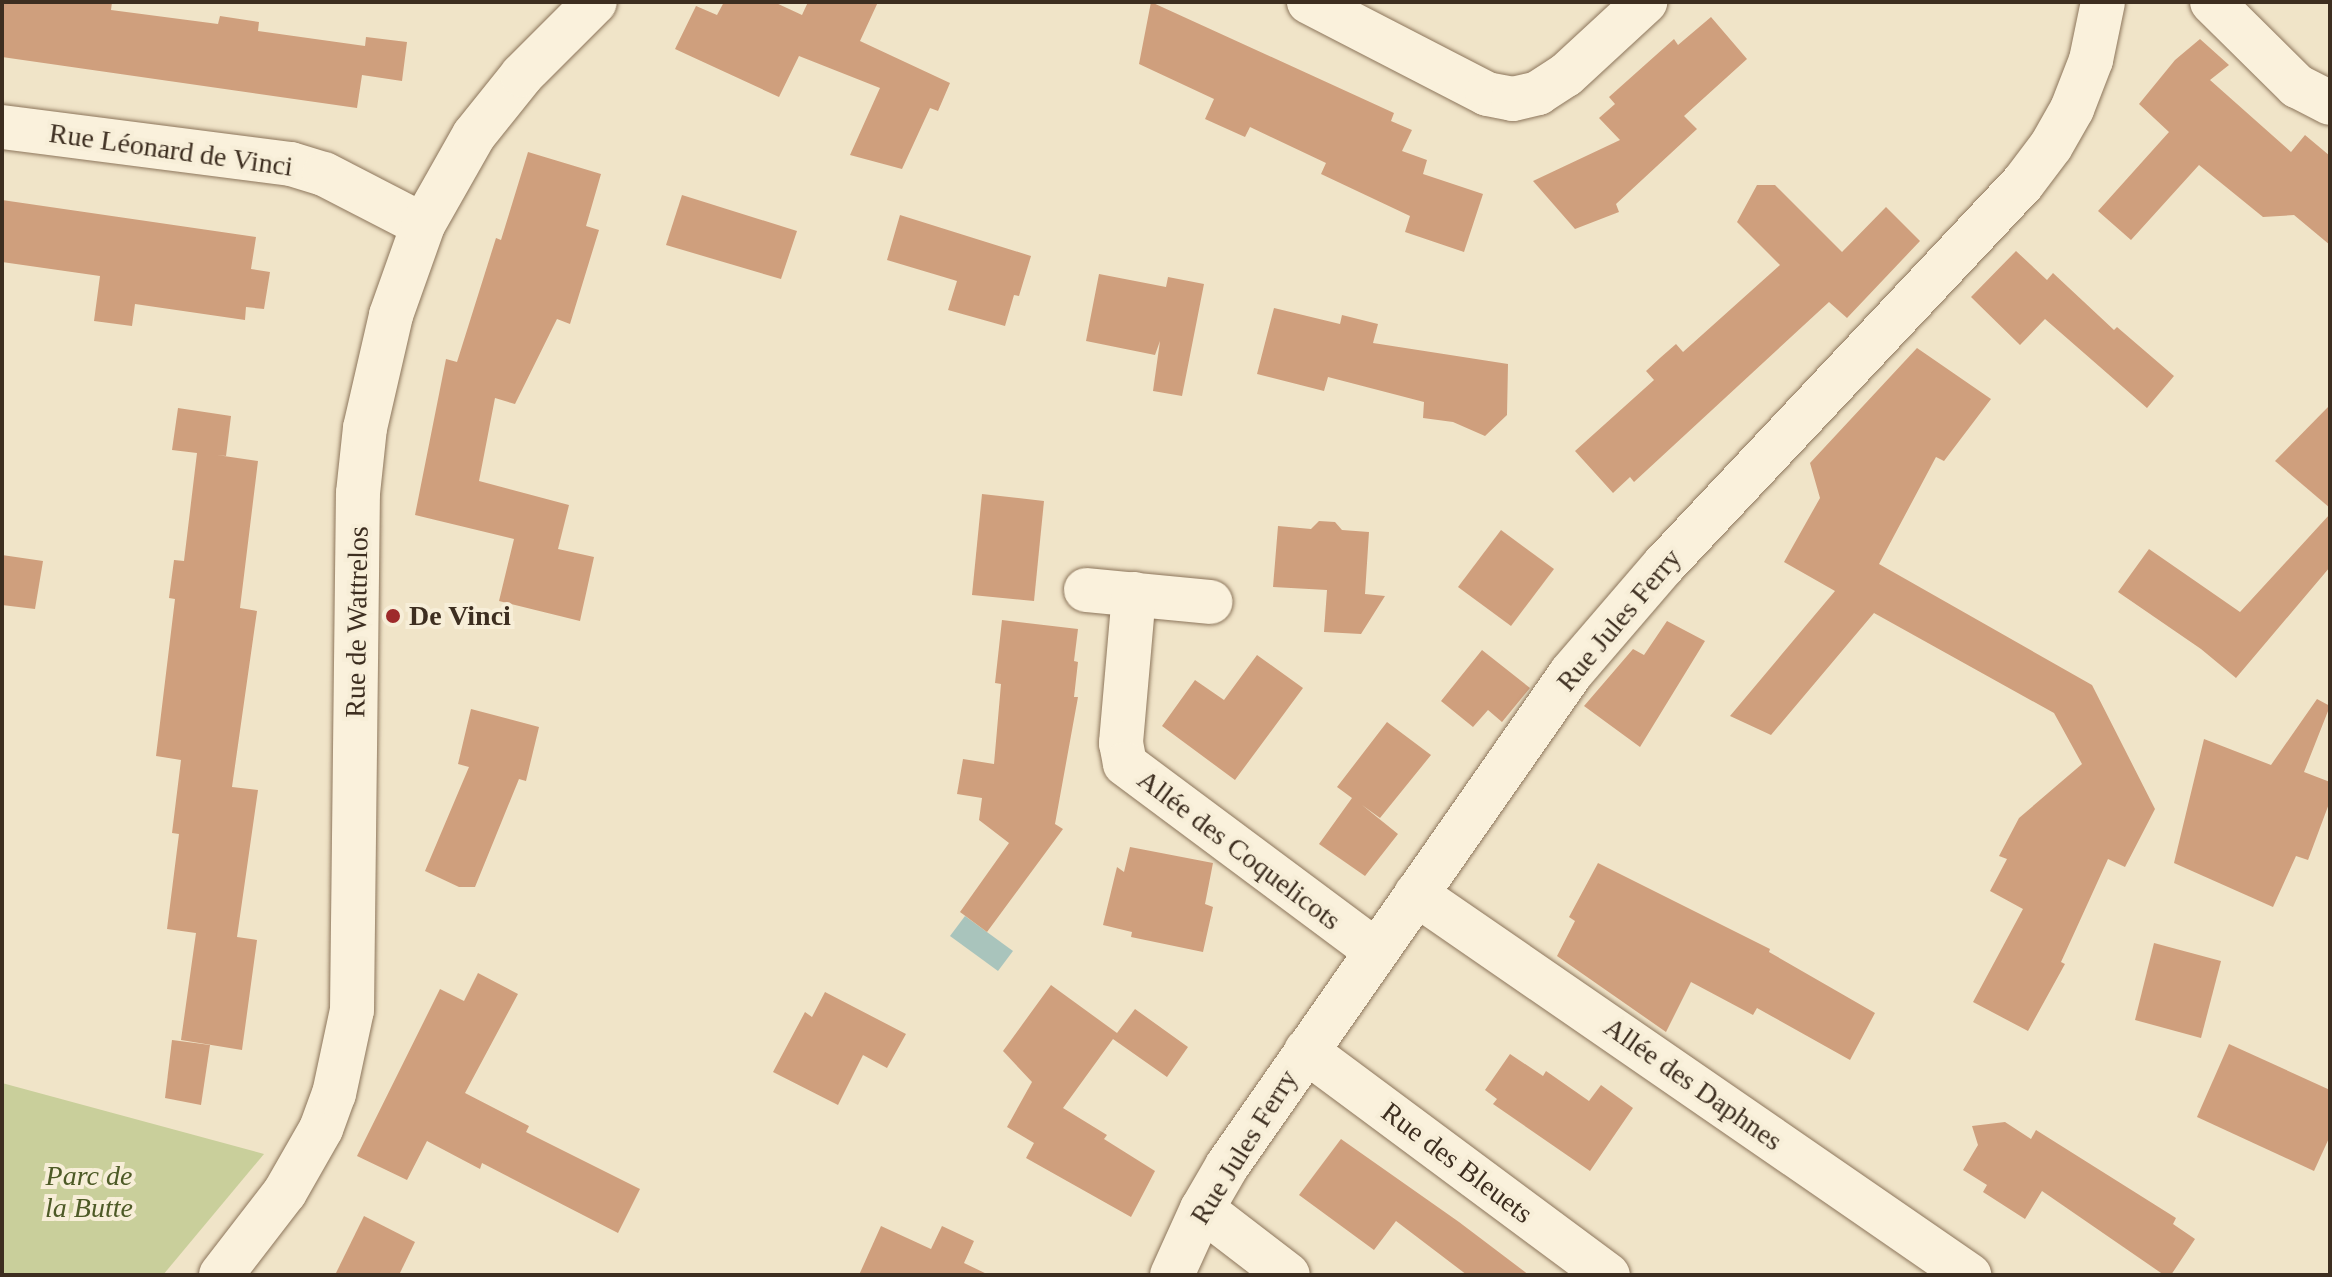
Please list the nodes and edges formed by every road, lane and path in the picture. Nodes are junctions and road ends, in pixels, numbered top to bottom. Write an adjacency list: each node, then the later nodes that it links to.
1 (595, 2): 8 (street, Rue de Wattrelos)
2 (1309, 2): 3 (street)
3 (1645, 2)
4 (2103, 2): 12 (street, Rue Jules Ferry)
5 (2212, 2): 6 (street)
6 (2330, 103)
7 (2, 127): 8 (street, Rue Léonard de Vinci)
8 (423, 225): 16 (street, Rue de Wattrelos)
9 (1086, 590): 10 (street)
10 (1134, 594): 11 (street); 13 (street, Allée des Coquelicots)
11 (1210, 602)
12 (1416, 894): 13 (street, Rue Jules Ferry); 20 (street, Allée des Daphnes)
13 (1376, 951): 14 (street, Rue Jules Ferry)
14 (1306, 1051): 15 (street, Rue Jules Ferry); 19 (street, Rue des Bleuets)
15 (1202, 1209): 17 (street, Rue Jules Ferry); 18 (street)
16 (221, 1275)
17 (1172, 1275)
18 (1288, 1275)
19 (1608, 1275)
20 (1969, 1275)

